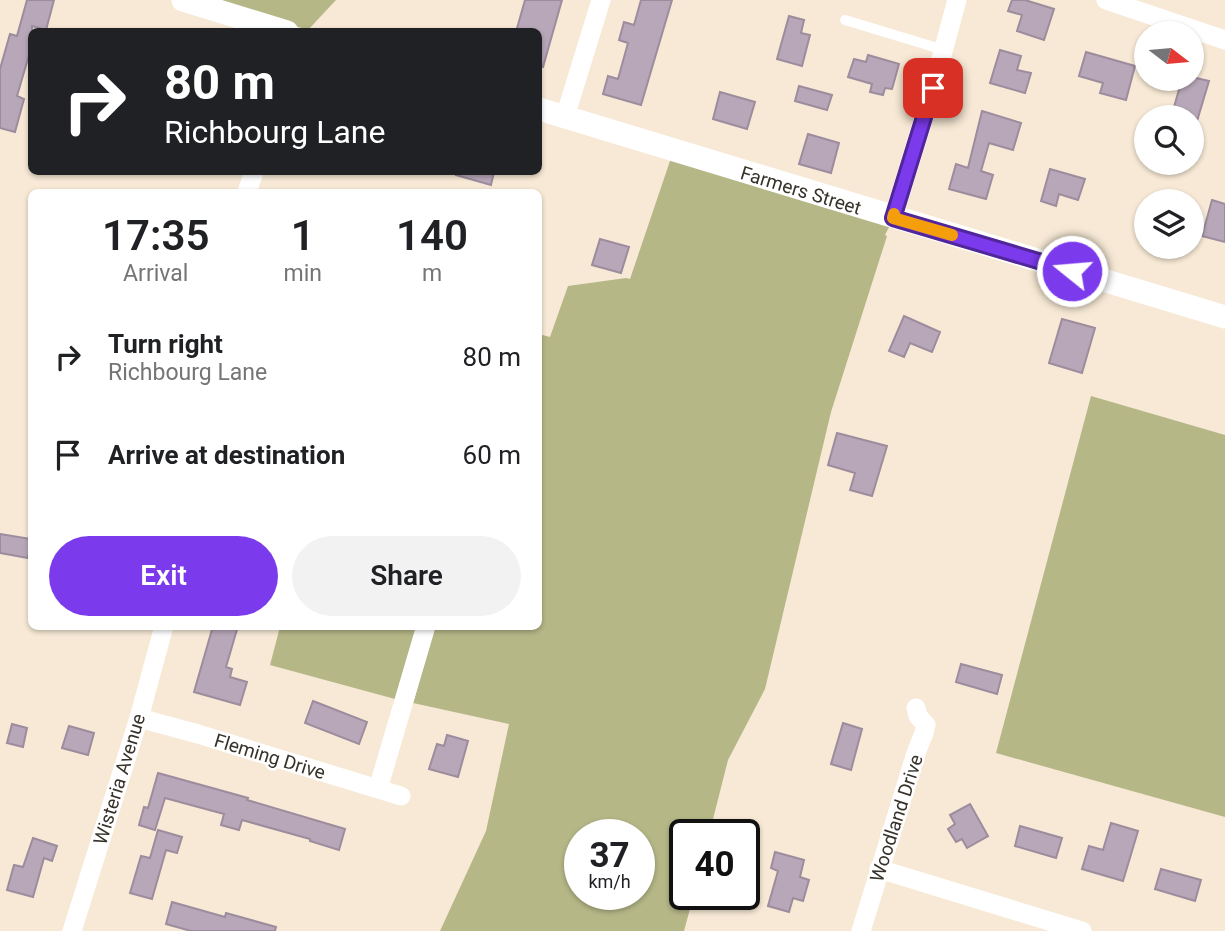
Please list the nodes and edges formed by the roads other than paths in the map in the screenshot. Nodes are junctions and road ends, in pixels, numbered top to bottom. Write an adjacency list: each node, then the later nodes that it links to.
1 (183, 0): 6 (street)
2 (601, 0): 10 (street)
3 (957, 0): 8 (street)
4 (1106, 0): 7 (street)
5 (845, 20): 8 (lane)
6 (274, 28)
7 (1225, 40)
8 (944, 50): 11 (street)
9 (542, 110): 10 (street, Farmers Street)
10 (565, 117): 11 (street, Farmers Street)
11 (893, 218): 12 (street, Farmers Street)
12 (1225, 317)
13 (163, 630): 16 (street, Wisteria Avenue)
14 (425, 630): 17 (street)
15 (916, 708): 19 (street, Woodland Drive)
16 (139, 718): 17 (street, Fleming Drive); 20 (street, Wisteria Avenue)
17 (377, 789): 18 (street, Fleming Drive)
18 (401, 796)
19 (879, 869): 21 (street, Woodland Drive); 22 (street)
20 (72, 931)
21 (861, 931)
22 (1082, 931)

